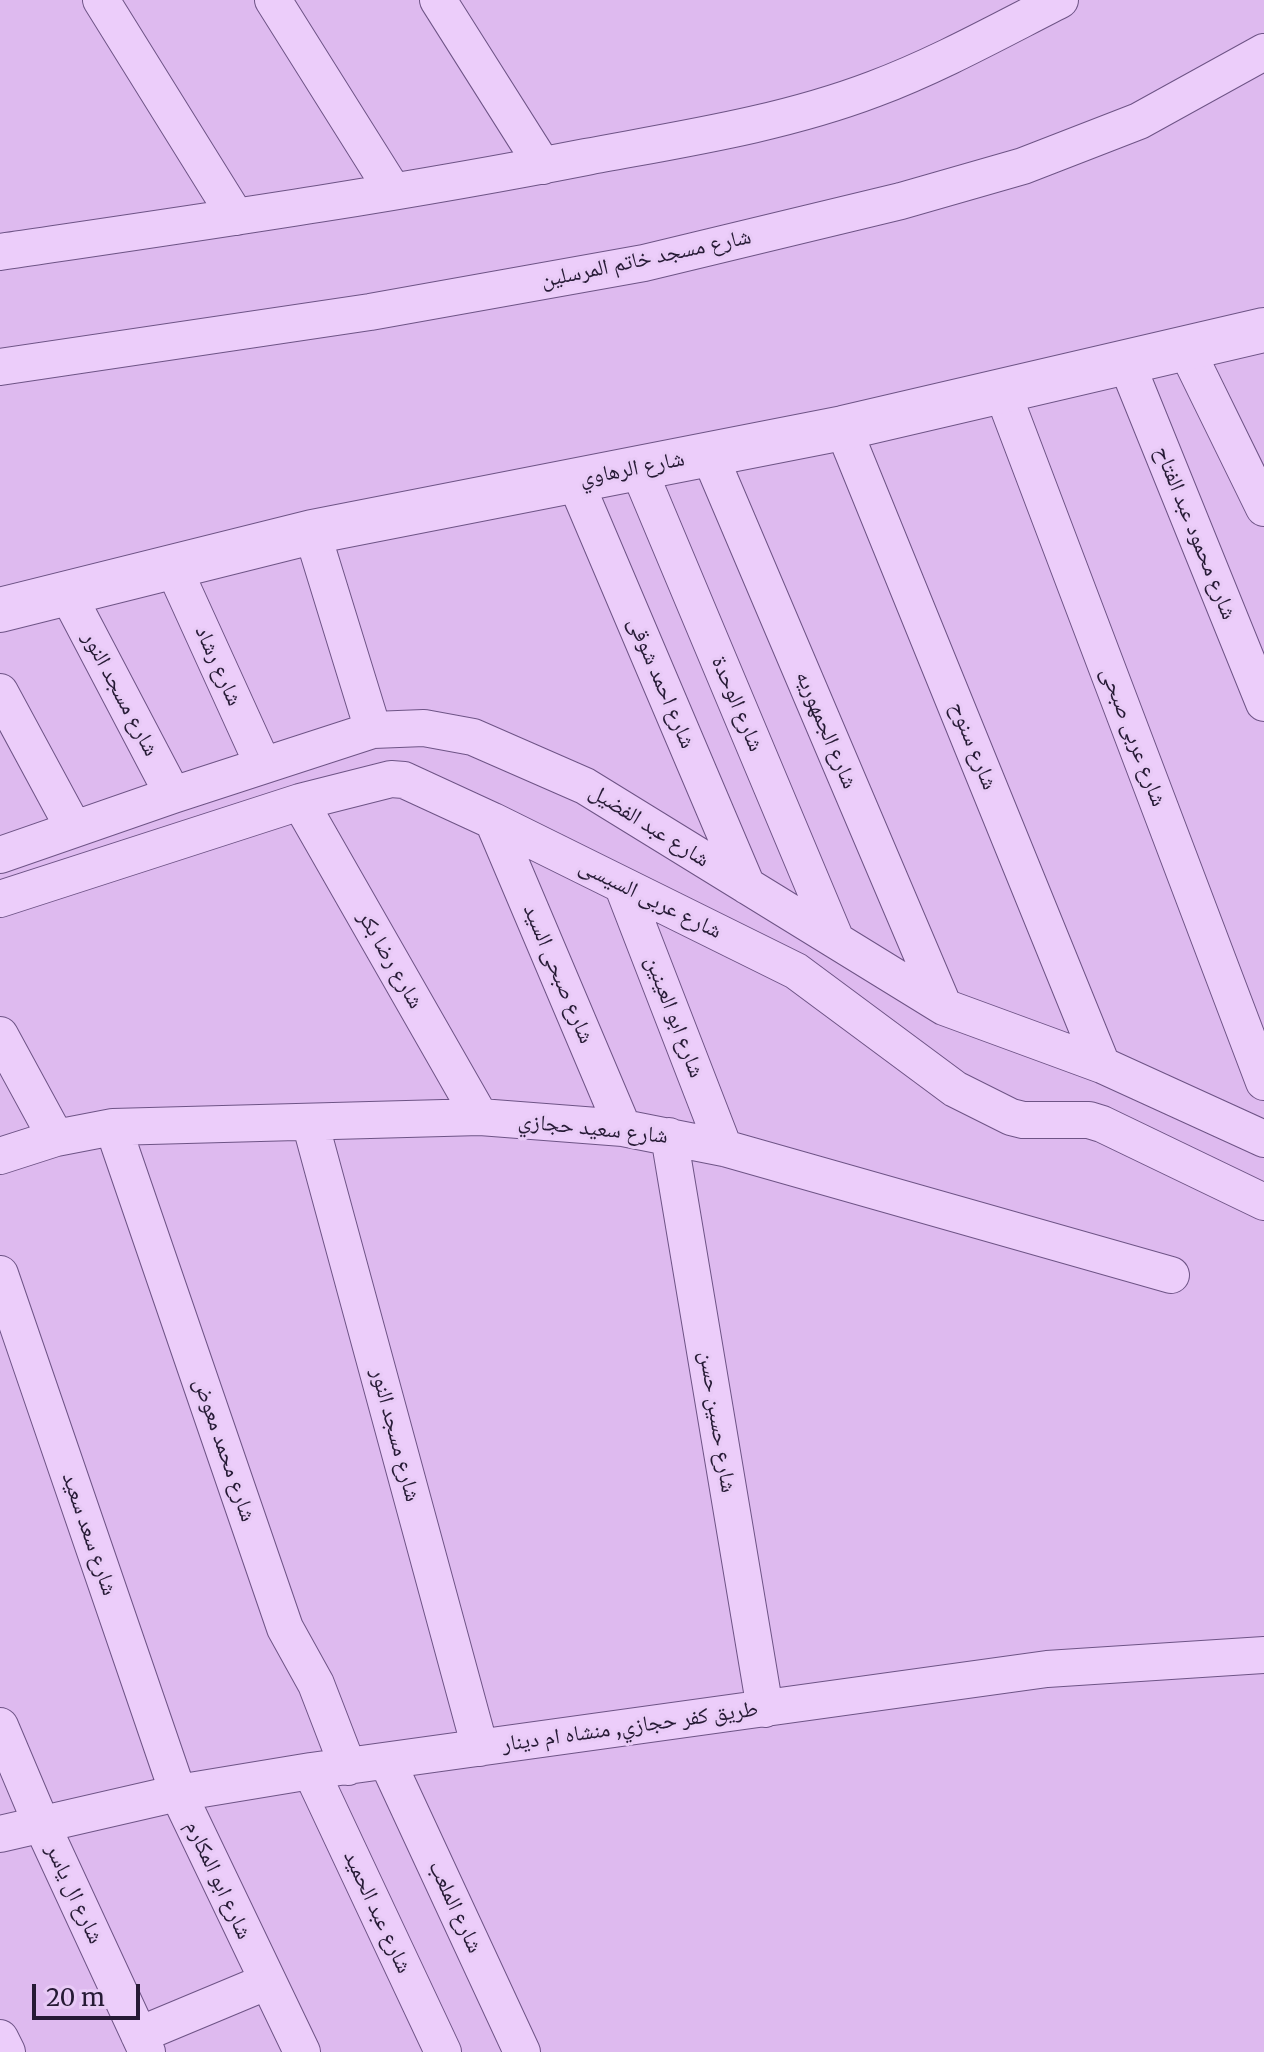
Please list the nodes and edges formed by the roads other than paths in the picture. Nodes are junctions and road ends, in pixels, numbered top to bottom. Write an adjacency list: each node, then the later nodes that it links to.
1 (101, 0): 8 (street)
2 (273, 0): 7 (street)
3 (438, 0): 6 (street)
4 (1060, 0): 6 (street)
5 (1264, 52): 13 (street, شارع مسجد خاتم المرسلين)
6 (543, 166): 7 (street)
7 (393, 191): 8 (street)
8 (236, 217): 9 (street)
9 (0, 252)
10 (1264, 330): 11 (street, شارع الرهاوي)
11 (1186, 349): 12 (street, شارع الرهاوي); 19 (street)
12 (1126, 362): 14 (street, شارع الرهاوي); 25 (street, شارع محمود عبد الفتاح)
13 (0, 367)
14 (1002, 391): 15 (street, شارع الرهاوي); 40 (street, شارع عربى صبحى)
15 (843, 428): 16 (street, شارع الرهاوي); 39 (street, شارع سنوح)
16 (709, 454): 17 (street, شارع الرهاوي); 37 (street, شارع الجمهوريه)
17 (638, 468): 18 (street, شارع الرهاوي); 36 (street, شارع الوحدة)
18 (575, 481): 20 (street, شارع الرهاوي); 33 (street, شارع احمد شوقى)
19 (1264, 508)
20 (312, 532): 21 (street, شارع الرهاوي); 26 (street)
21 (173, 567): 22 (street, شارع الرهاوي); 27 (street, شارع رشاد)
22 (67, 593): 23 (street, شارع الرهاوي); 28 (street, شارع مسجد النور)
23 (0, 610)
24 (0, 692): 31 (street)
25 (1264, 703)
26 (373, 730): 27 (street, شارع عبد الفضيل); 33 (street, شارع عبد الفضيل)
27 (263, 765): 28 (street, شارع عبد الفضيل)
28 (173, 795): 31 (street, شارع عبد الفضيل)
29 (300, 802): 30 (street, شارع عربى السيسى); 35 (street, شارع عربى السيسى); 41 (street, شارع رضا بكر)
30 (493, 821): 34 (street, شارع عربى السيسى); 44 (street, شارع صبحى السيد)
31 (74, 829): 32 (street, شارع عبد الفضيل)
32 (0, 855)
33 (747, 886): 36 (street, شارع عبد الفضيل)
34 (623, 887): 48 (street, شارع ابو العينين); 50 (street, شارع عربى السيسى)
35 (0, 899)
36 (836, 940): 37 (street, شارع عبد الفضيل)
37 (944, 1007): 39 (street, شارع عبد الفضيل)
38 (0, 1035): 46 (street)
39 (1102, 1065): 47 (street, شارع عبد الفضيل)
40 (1264, 1082)
41 (480, 1117): 42 (street, شارع سعيد حجازي); 44 (street, شارع سعيد حجازي)
42 (310, 1122): 43 (street, شارع سعيد حجازي); 56 (street, شارع مسجد النور)
43 (113, 1127): 46 (street, شارع سعيد حجازي); 58 (street, شارع محمد معوض)
44 (623, 1128): 45 (street, شارع سعيد حجازي)
45 (669, 1136): 48 (street, شارع سعيد حجازي); 54 (street, شارع حسين حسن)
46 (56, 1138): 49 (street, شارع سعيد حجازي)
47 (1264, 1139)
48 (724, 1148): 52 (street, شارع سعيد حجازي)
49 (0, 1156)
50 (1264, 1202)
51 (0, 1274): 60 (street, شارع سعد سعيد)
52 (1171, 1275)
53 (1264, 1655): 54 (street, طريق كفر حجازي, منشاه ام دينار)
54 (765, 1709): 56 (street, طريق كفر حجازي, منشاه ام دينار)
55 (0, 1726): 61 (street, شارع ال ياسر)
56 (480, 1748): 57 (street, طريق كفر حجازي, منشاه ام دينار)
57 (387, 1761): 58 (street, طريق كفر حجازي, منشاه ام دينار); 69 (street, شارع الملعب)
58 (348, 1767): 59 (street, طريق كفر حجازي, منشاه ام دينار)
59 (311, 1771): 60 (street, طريق كفر حجازي, منشاه ام دينار); 68 (street, شارع عبد الحميد)
60 (178, 1793): 61 (street, طريق كفر حجازي, منشاه ام دينار); 63 (street, شارع ابو المكارم)
61 (41, 1823): 62 (street, طريق كفر حجازي, منشاه ام دينار); 65 (street, شارع ال ياسر)
62 (0, 1834)
63 (266, 1982): 65 (street); 67 (street, شارع ابو المكارم)
64 (0, 2038): 66 (street)
65 (143, 2044)
66 (7, 2052)
67 (302, 2052)
68 (443, 2052)
69 (522, 2052)

